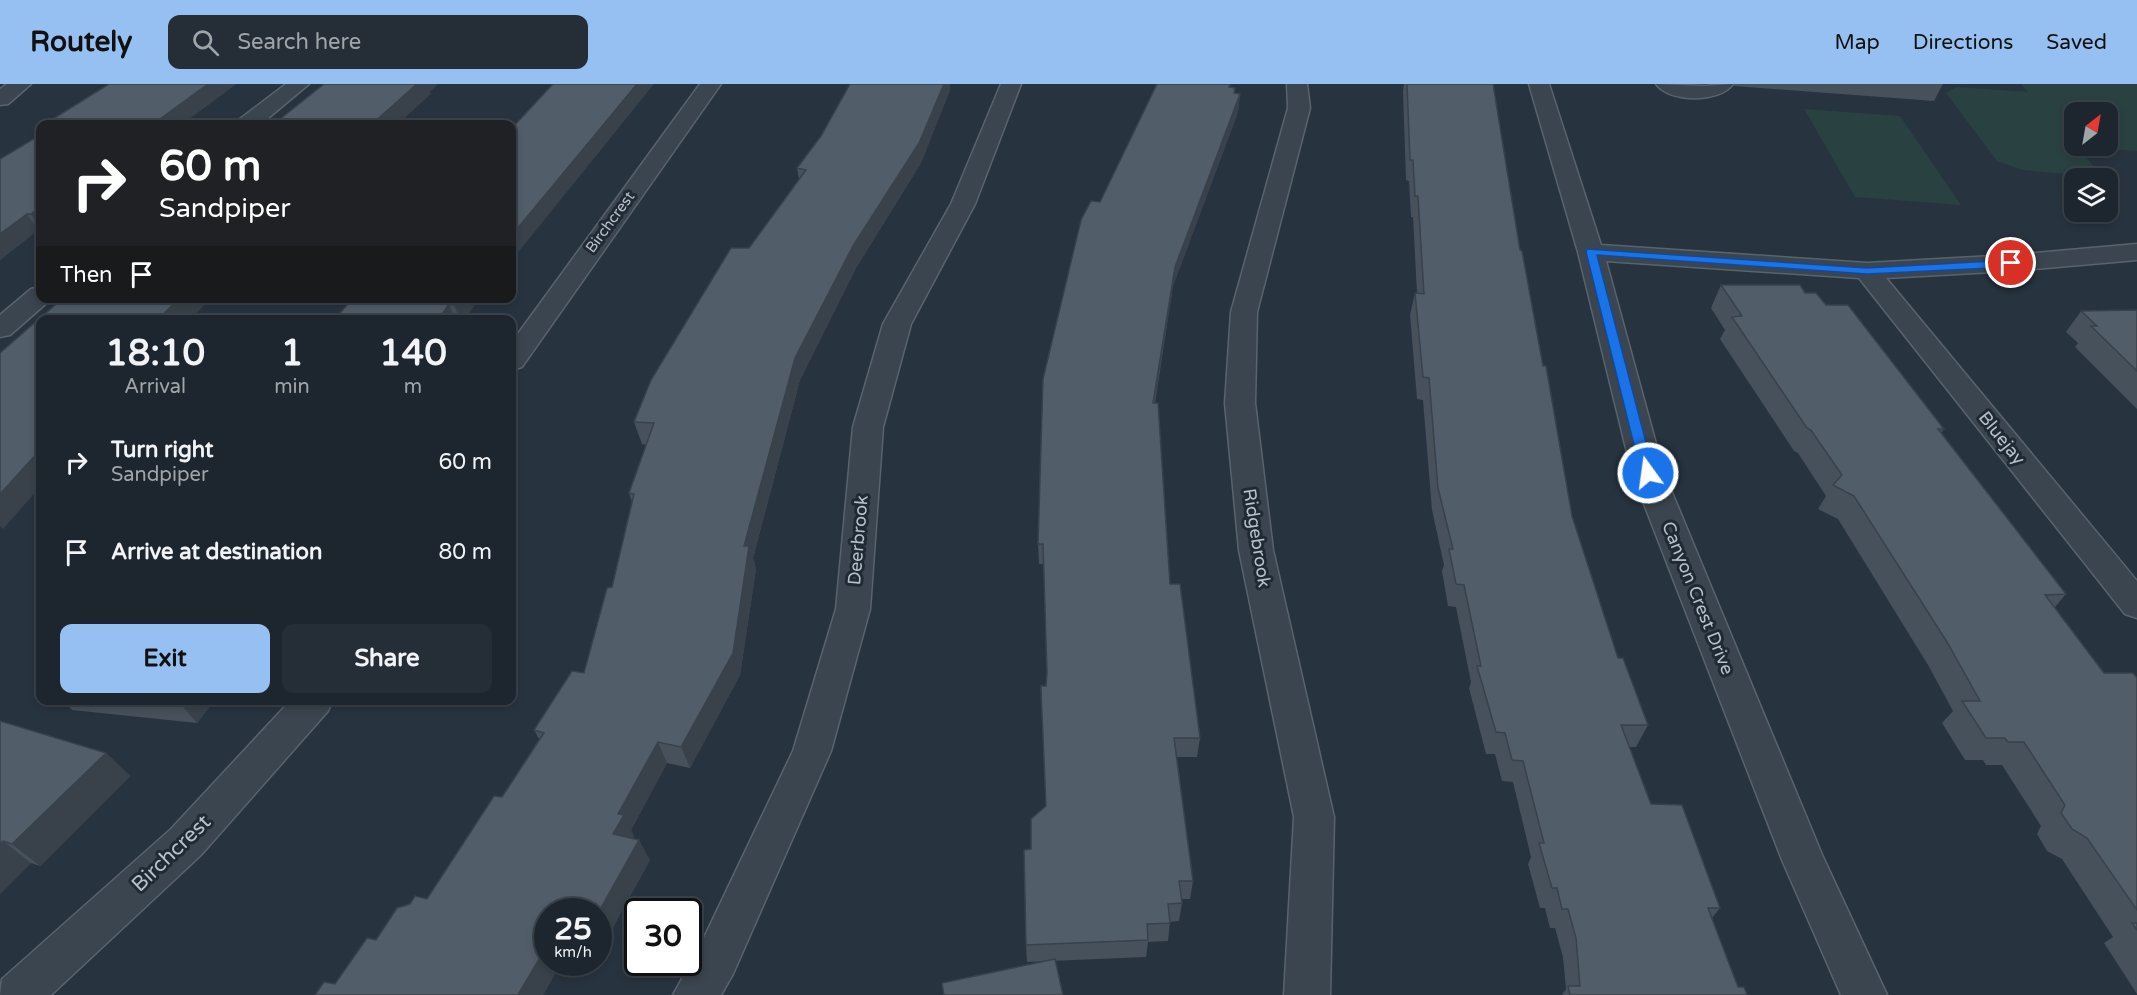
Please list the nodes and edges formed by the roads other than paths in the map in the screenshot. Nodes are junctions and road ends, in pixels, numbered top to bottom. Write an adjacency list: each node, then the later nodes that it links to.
1 (21, 84): 9 (street)
2 (299, 84): 10 (street)
3 (711, 84): 16 (street, Birchcrest)
4 (1011, 84): 20 (street, Deerbrook)
5 (1297, 84): 21 (street, Ridgebrook)
6 (1539, 84): 11 (street, Canyon Crest Drive)
7 (1666, 84): 8 (street)
8 (1723, 84)
9 (0, 99)
10 (253, 120)
11 (1591, 252): 13 (street); 22 (street, Canyon Crest Drive)
12 (2137, 252): 13 (street)
13 (1867, 271): 17 (street, Bluejay)
14 (36, 298): 15 (street)
15 (0, 329)
16 (516, 355)
17 (2137, 605)
18 (310, 705): 19 (street, Birchcrest)
19 (18, 995)
20 (696, 995)
21 (1307, 995)
22 (1864, 995)

